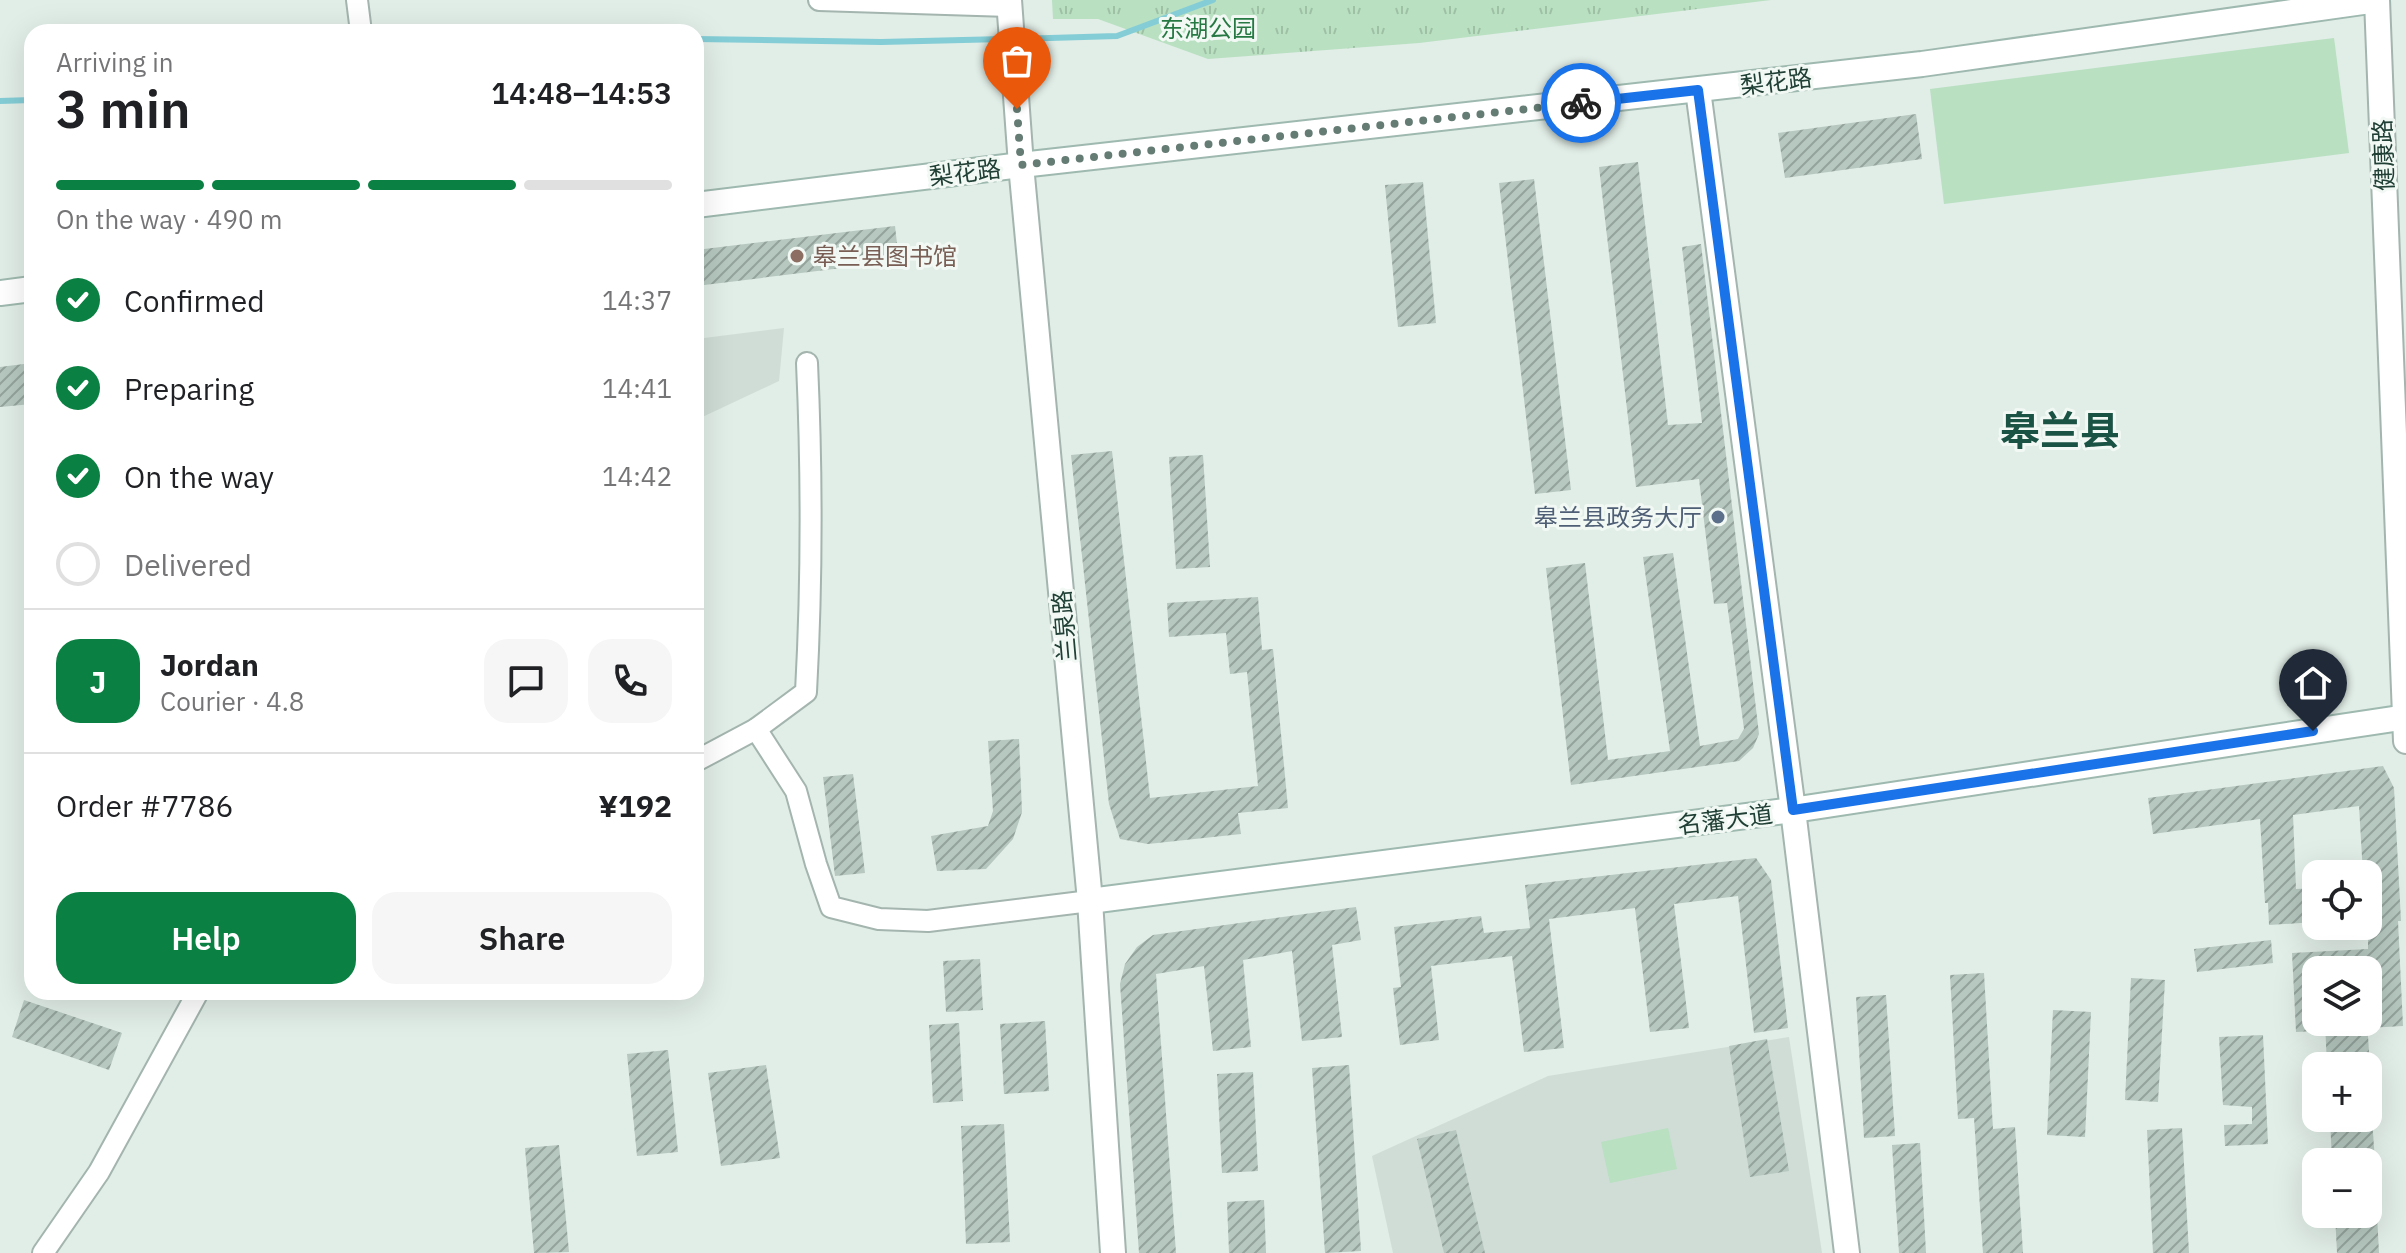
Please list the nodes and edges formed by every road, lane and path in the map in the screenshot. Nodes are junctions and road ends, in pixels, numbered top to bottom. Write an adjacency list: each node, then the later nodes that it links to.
1 (357, 0): 5 (street)
2 (819, 0): 4 (street)
3 (2377, 0): 6 (street, 梨花路); 12 (street, 健康路)
4 (1009, 9): 7 (street, 兰泉路)
5 (360, 24)
6 (1698, 90): 7 (street, 梨花路); 15 (street)
7 (1021, 165): 8 (street, 梨花路); 16 (street, 兰泉路)
8 (704, 204)
9 (24, 290): 10 (street)
10 (0, 293)
11 (807, 363): 13 (street)
12 (2405, 725): 15 (street, 名藩大道)
13 (756, 729): 14 (street); 16 (street)
14 (704, 757)
15 (1793, 810): 16 (street, 名藩大道); 20 (street)
16 (1090, 901): 19 (street, 兰泉路)
17 (194, 1000): 18 (street)
18 (43, 1253)
19 (1113, 1253)
20 (1847, 1253)

